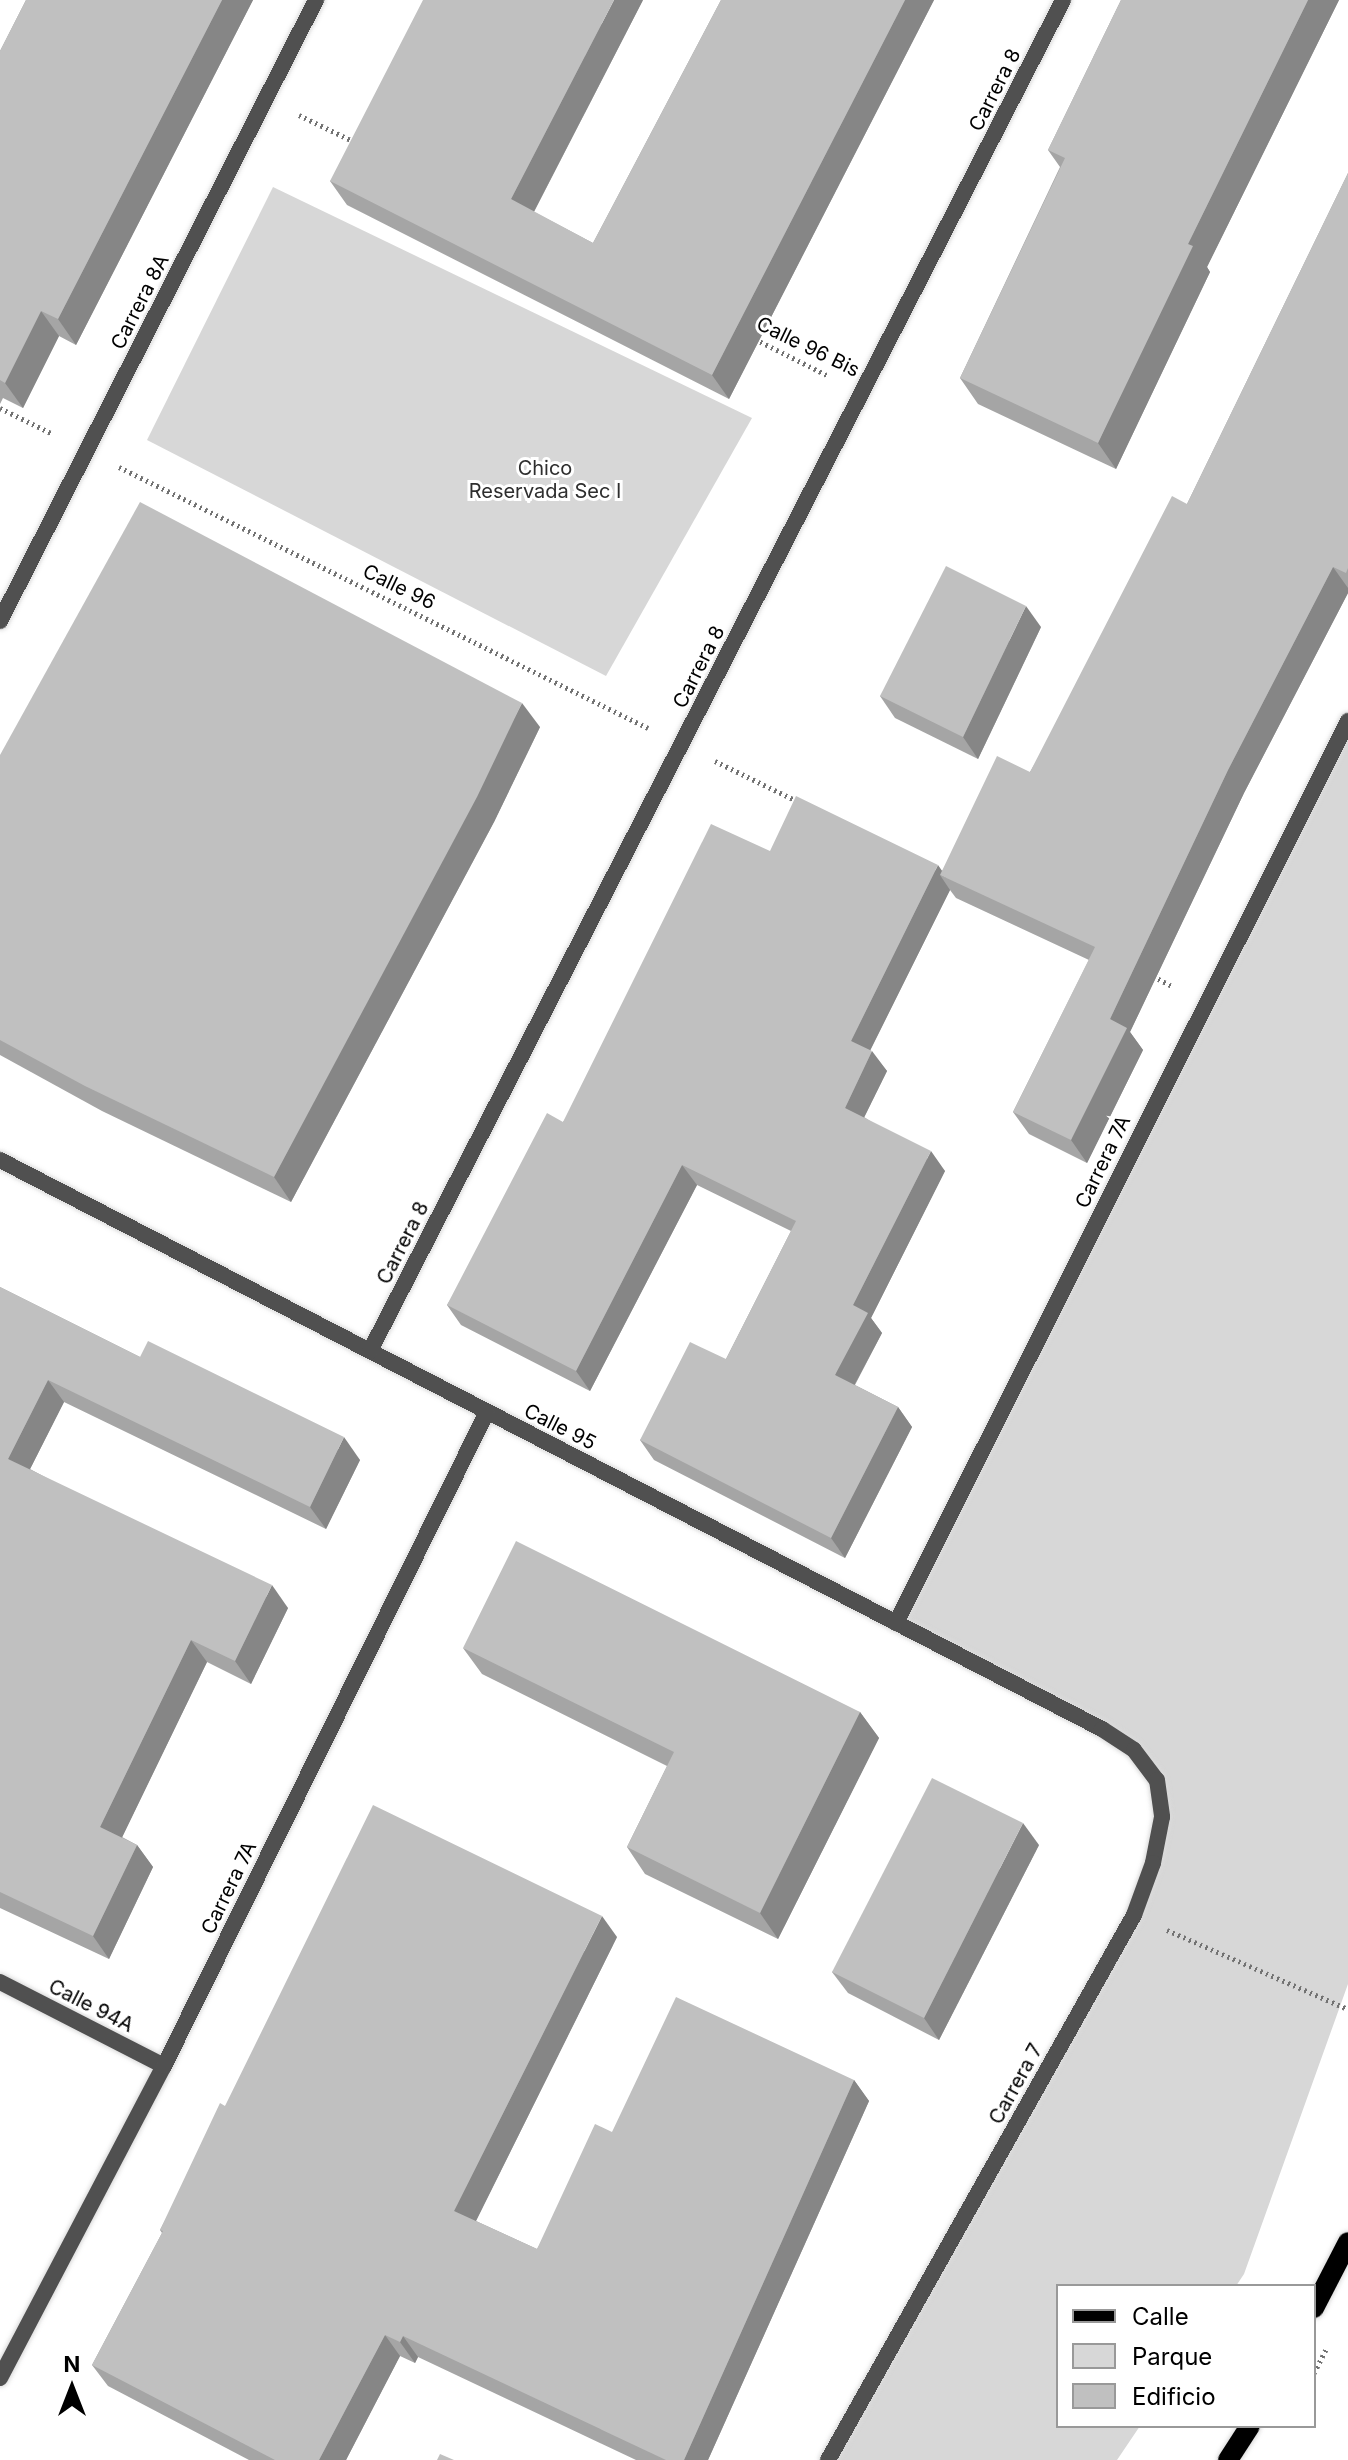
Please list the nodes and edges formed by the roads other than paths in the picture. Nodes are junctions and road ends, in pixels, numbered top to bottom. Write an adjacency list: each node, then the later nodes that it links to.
1 (316, 0): 3 (street, Carrera 8A)
2 (1063, 0): 6 (street, Carrera 8)
3 (0, 621)
4 (1348, 721): 8 (street, Carrera 7A)
5 (0, 1160): 6 (street, Calle 95)
6 (370, 1351): 7 (street, Calle 95)
7 (487, 1412): 8 (street, Calle 95); 11 (street, Carrera 7A)
8 (896, 1623): 9 (street, Calle 95)
9 (1102, 1729): 16 (street, Carrera 7)
10 (0, 1982): 11 (street, Calle 94A)
11 (164, 2066): 14 (street, Carrera 7A)
12 (1348, 2242): 13 (main road)
13 (1316, 2304)
14 (0, 2378)
15 (1249, 2428): 17 (main road)
16 (828, 2460)
17 (1228, 2460)

